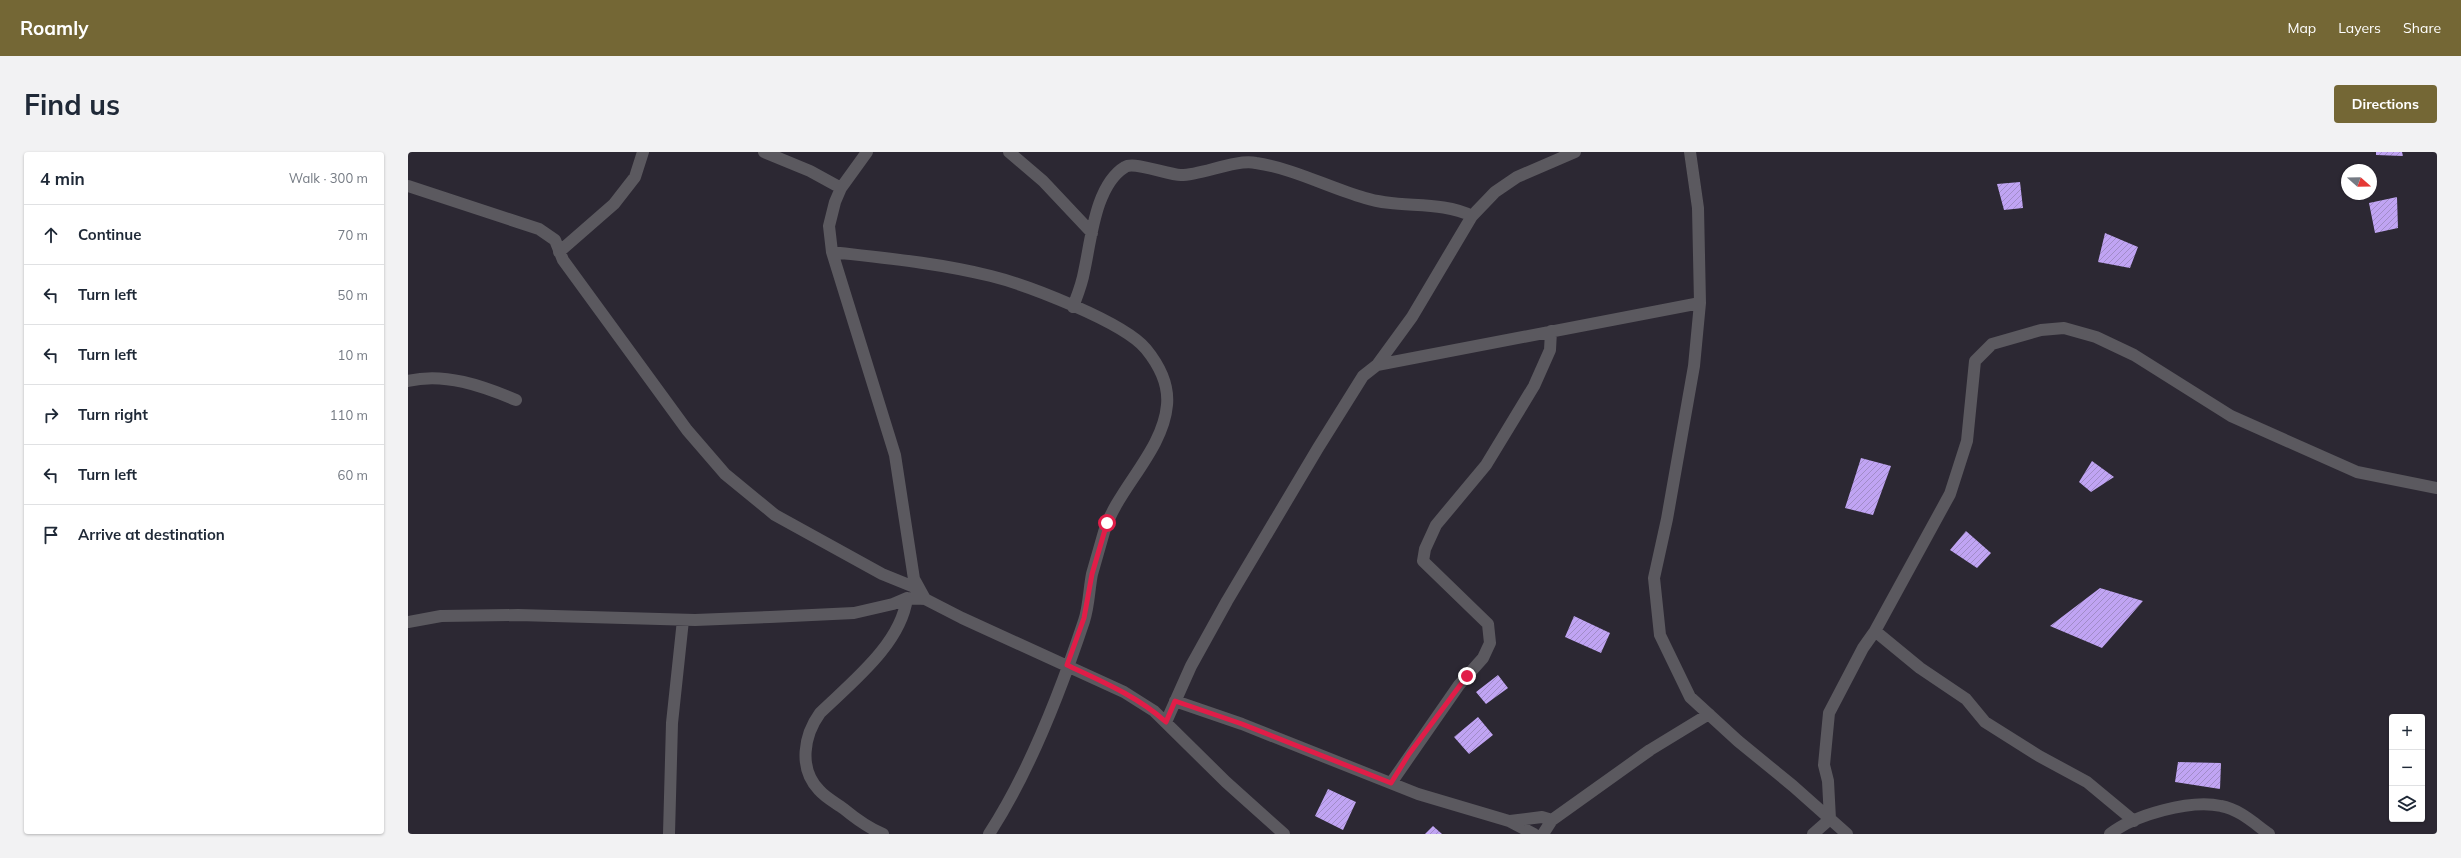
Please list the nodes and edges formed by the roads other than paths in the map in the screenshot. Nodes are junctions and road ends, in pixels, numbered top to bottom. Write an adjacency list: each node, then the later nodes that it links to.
1 (643, 152): 11 (street)
2 (764, 152): 8 (street)
3 (867, 152): 8 (street)
4 (1009, 152): 10 (street)
5 (1575, 152): 9 (street)
6 (1690, 152): 13 (street)
7 (408, 186): 11 (street)
8 (841, 188): 12 (street)
9 (1472, 216): 10 (street); 16 (street)
10 (1092, 233): 14 (street)
11 (559, 252): 20 (street)
12 (832, 252): 14 (street); 20 (street)
13 (1700, 302): 15 (street); 27 (street)
14 (1073, 307): 25 (street)
15 (1551, 331): 16 (street); 29 (street)
16 (1376, 365): 26 (street)
17 (408, 381): 18 (street)
18 (516, 400)
19 (2437, 488): 24 (street)
20 (922, 594): 21 (street); 25 (street)
21 (907, 598): 22 (street); 35 (street)
22 (683, 620): 23 (street); 34 (street)
23 (408, 622)
24 (1875, 631): 30 (street); 33 (street)
25 (1067, 665): 28 (street); 36 (street)
26 (1175, 701): 28 (street); 29 (street)
27 (1708, 714): 30 (street); 31 (street)
28 (1166, 722): 37 (street)
29 (1391, 783): 32 (street)
30 (1830, 819): 40 (street); 41 (street)
31 (1552, 820): 32 (street); 39 (street)
32 (1509, 821): 38 (street)
33 (2134, 821): 42 (street); 43 (street)
34 (669, 834)
35 (883, 834)
36 (988, 834)
37 (1284, 834)
38 (1534, 834)
39 (1543, 834)
40 (1813, 834)
41 (1847, 834)
42 (2110, 834)
43 (2269, 834)

